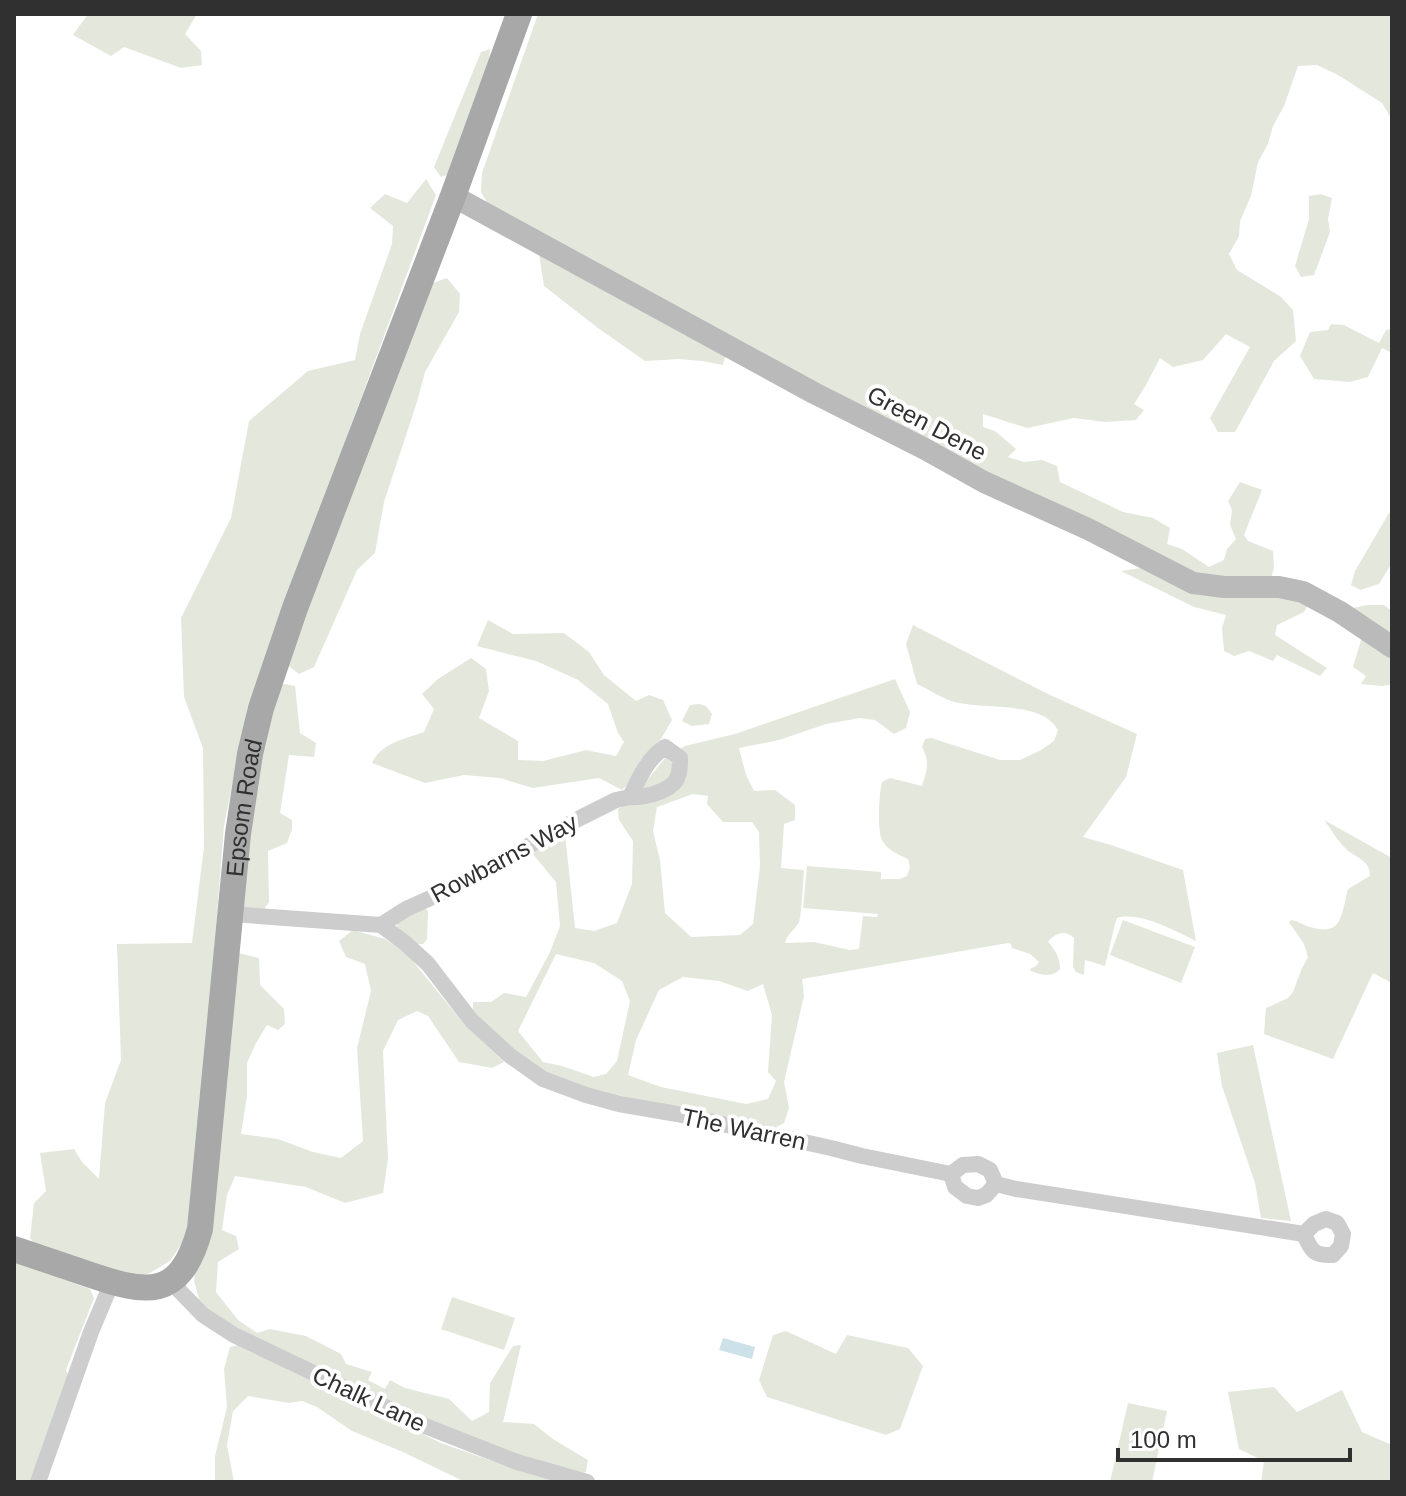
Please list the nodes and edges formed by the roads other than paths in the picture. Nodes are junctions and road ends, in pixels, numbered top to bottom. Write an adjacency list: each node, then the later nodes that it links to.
1 (519, 14): 2 (main road, Epsom Road)
2 (453, 196): 3 (street, Green Dene); 5 (main road, Epsom Road)
3 (1392, 647)
4 (630, 797): 6 (street, Rowbarns Way)
5 (231, 914): 6 (street); 11 (main road, Epsom Road)
6 (381, 925): 7 (street, The Warren)
7 (951, 1174): 8 (street, The Warren); 8 (street)
8 (996, 1184): 9 (street, The Warren)
9 (1304, 1234)
10 (14, 1249): 12 (main road)
11 (170, 1281): 12 (main road); 14 (street, Chalk Lane)
12 (112, 1282): 13 (street)
13 (38, 1482)
14 (587, 1482)

